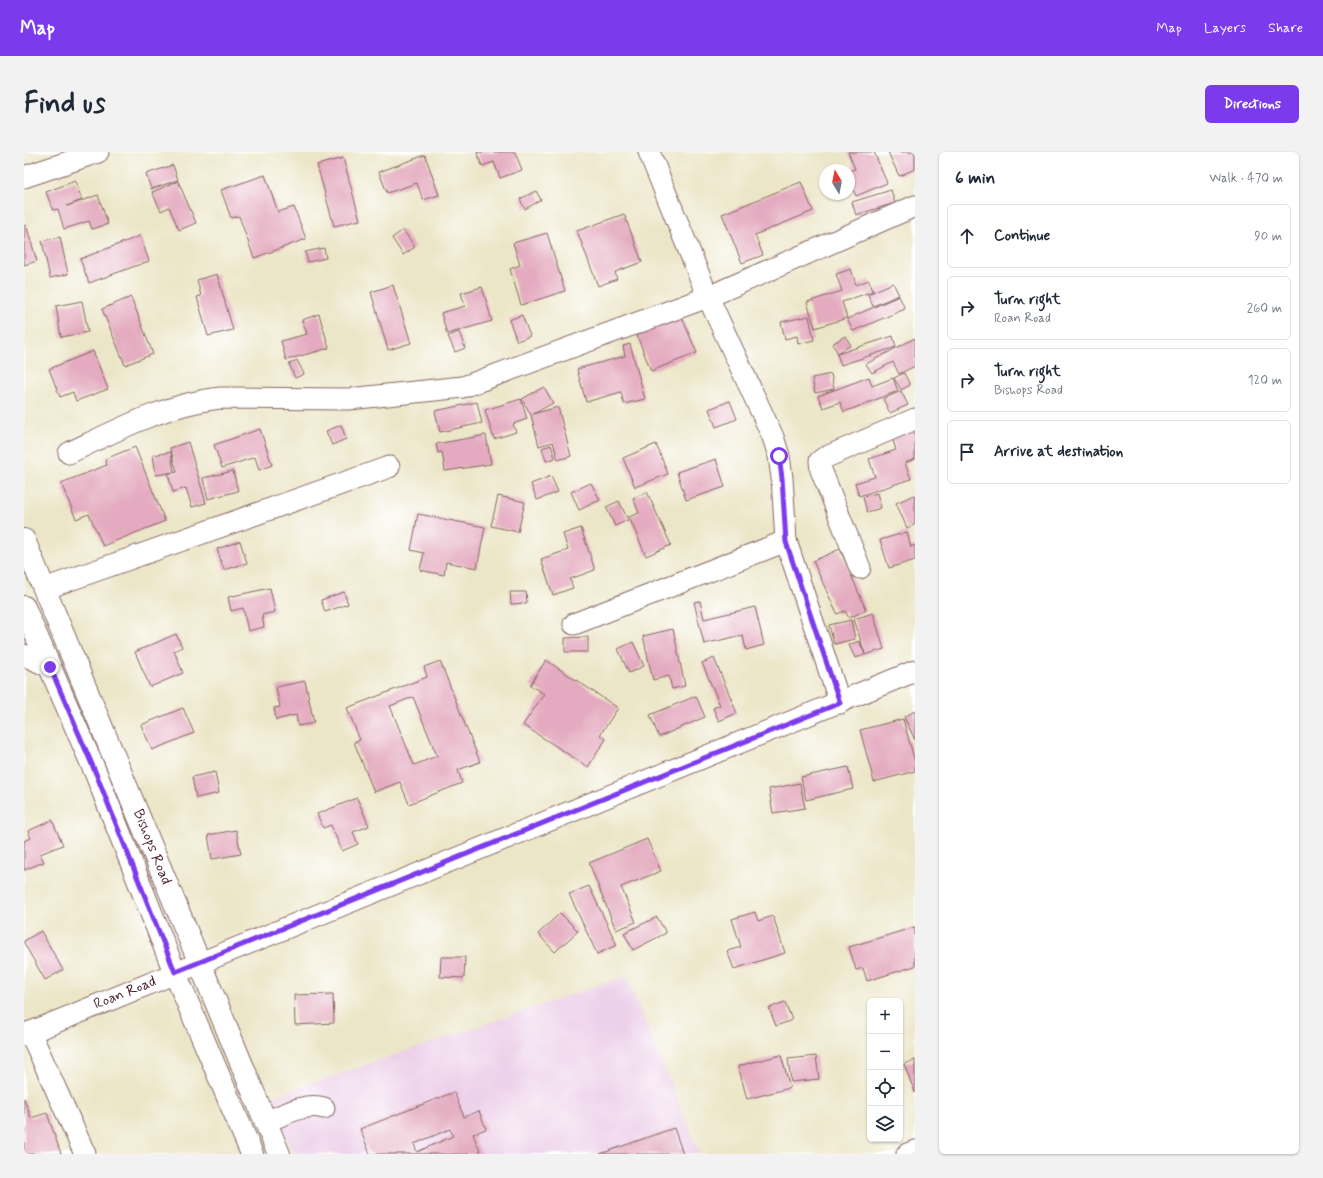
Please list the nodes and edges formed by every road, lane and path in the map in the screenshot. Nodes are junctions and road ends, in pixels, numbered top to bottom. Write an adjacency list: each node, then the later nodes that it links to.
1 (98, 152): 3 (street)
2 (648, 152): 5 (street)
3 (24, 178)
4 (915, 206): 5 (street)
5 (708, 296): 7 (street); 10 (street)
6 (915, 419): 11 (street)
7 (69, 453)
8 (389, 467): 12 (street)
9 (24, 540): 12 (main road, Bishops Road)
10 (786, 542): 14 (street); 18 (street)
11 (860, 568)
12 (44, 588): 19 (main road, Bishops Road)
13 (24, 607): 16 (main road, Bishops Road)
14 (574, 624)
15 (24, 655): 16 (street)
16 (50, 667): 20 (main road, Bishops Road)
17 (915, 671): 18 (street, Roan Road)
18 (840, 703): 19 (street, Roan Road)
19 (199, 963): 20 (street, Roan Road); 23 (main road, Bishops Road)
20 (175, 972): 21 (street, Roan Road); 25 (main road, Bishops Road)
21 (27, 1034): 24 (street)
22 (324, 1108): 23 (street)
23 (266, 1122): 26 (main road, Bishops Road)
24 (85, 1154)
25 (252, 1154)
26 (279, 1154)

